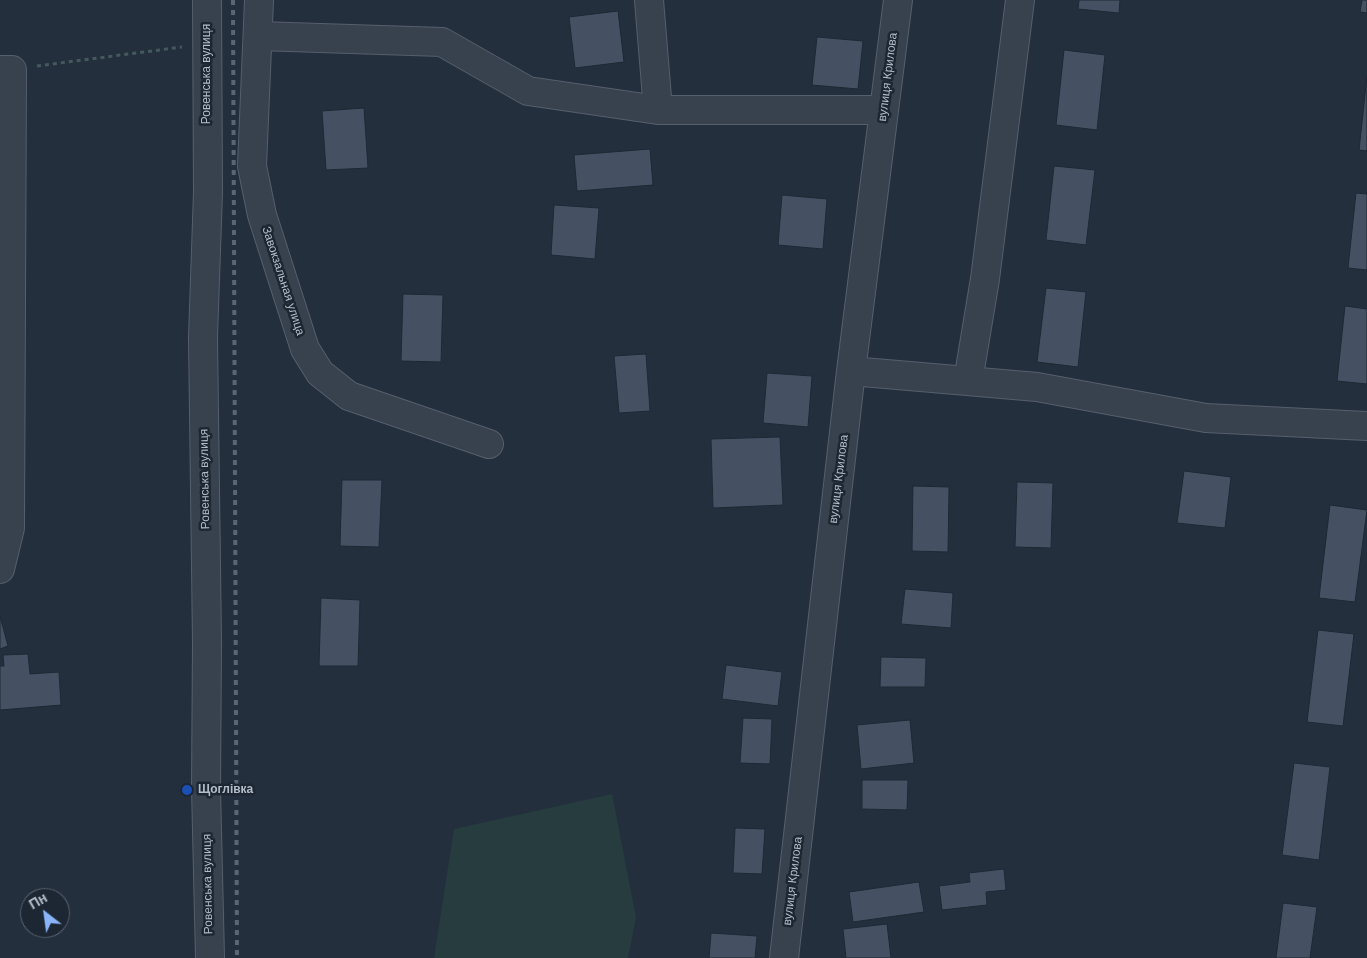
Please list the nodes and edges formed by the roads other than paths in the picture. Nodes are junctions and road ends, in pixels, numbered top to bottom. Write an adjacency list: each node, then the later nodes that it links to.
1 (207, 0): 15 (street, Ровенська вулиця)
2 (259, 0): 6 (street, Завокзальная улица)
3 (649, 0): 8 (street)
4 (898, 0): 9 (street, вулиця Крилова)
5 (1020, 0): 11 (street)
6 (260, 36): 8 (street); 13 (street, Завокзальная улица)
7 (6, 70): 14 (street)
8 (658, 110): 9 (street)
9 (884, 110): 10 (street, вулиця Крилова)
10 (851, 371): 11 (street); 16 (street, вулиця Крилова)
11 (968, 381): 12 (street)
12 (1367, 426)
13 (489, 444)
14 (0, 569)
15 (210, 958)
16 (784, 958)

